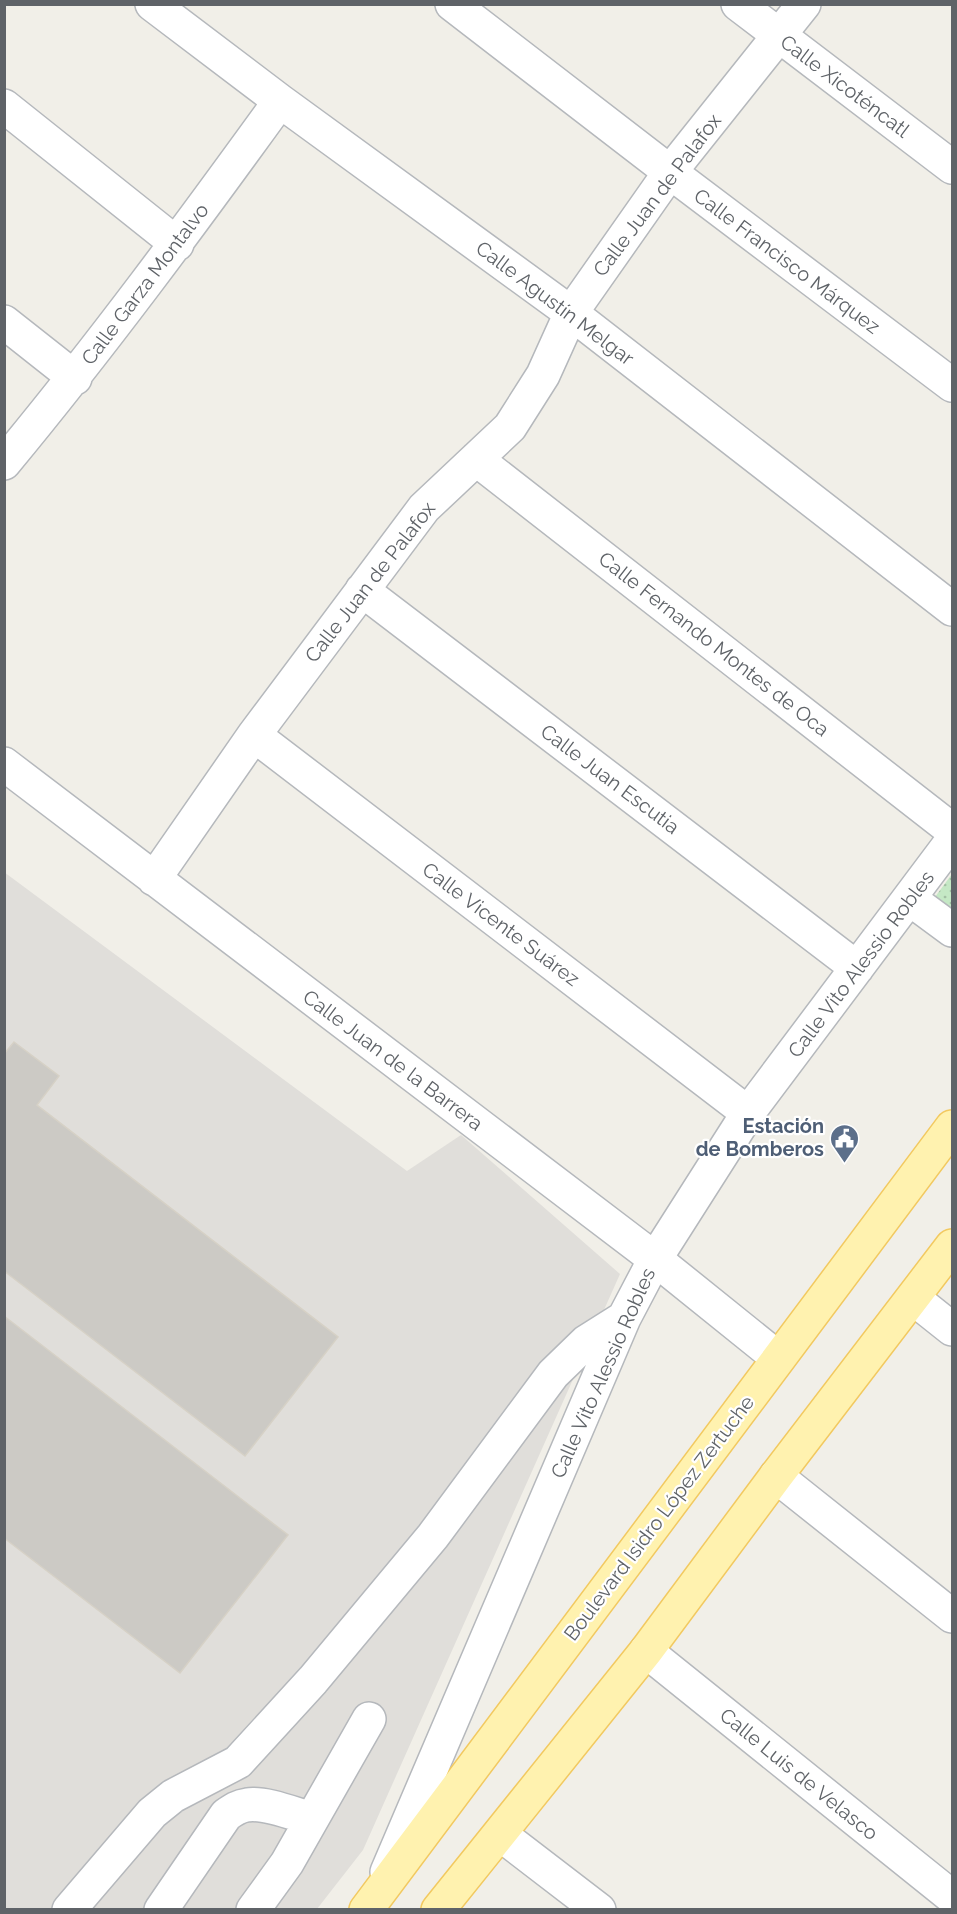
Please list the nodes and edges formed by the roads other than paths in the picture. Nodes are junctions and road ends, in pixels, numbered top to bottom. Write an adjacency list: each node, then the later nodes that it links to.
1 (152, 4): 6 (street, Calle Agustín Melgar)
2 (452, 4): 9 (street, Calle Francisco Márquez)
3 (738, 4): 5 (street, Calle Xicoténcatl)
4 (804, 4): 5 (street, Calle Juan de Palafox)
5 (779, 36): 8 (street, Calle Xicoténcatl); 9 (street, Calle Juan de Palafox)
6 (280, 101): 10 (street, Calle Garza Montalvo); 11 (street, Calle Agustín Melgar)
7 (4, 106): 10 (street)
8 (952, 167)
9 (670, 172): 11 (street, Calle Juan de Palafox); 14 (street, Calle Francisco Márquez)
10 (177, 244): 13 (street, Calle Garza Montalvo)
11 (571, 313): 15 (street, Calle Juan de Palafox); 18 (street, Calle Agustín Melgar)
12 (4, 322): 13 (street)
13 (75, 378): 16 (street, Calle Garza Montalvo)
14 (952, 385)
15 (476, 459): 17 (street, Calle Juan de Palafox); 21 (street, Calle Fernando Montes de Oca)
16 (4, 463)
17 (362, 590): 19 (street, Calle Juan de Palafox); 26 (street, Calle Juan Escutia)
18 (952, 609)
19 (254, 735): 23 (street, Calle Juan de Palafox); 27 (street, Calle Vicente Suárez)
20 (4, 764): 23 (street, Calle Juan de la Barrera)
21 (952, 830)
22 (952, 841): 24 (street, Calle Vito Alessio Robles)
23 (154, 879): 30 (street, Calle Juan de la Barrera)
24 (910, 899): 25 (street); 26 (street, Calle Vito Alessio Robles)
25 (952, 930)
26 (857, 968): 27 (street, Calle Vito Alessio Robles)
27 (748, 1113): 30 (street, Calle Vito Alessio Robles)
28 (952, 1126): 34 (main road, Boulevard Isidro López Zertuche)
29 (952, 1246): 31 (main road)
30 (655, 1259): 32 (street, Calle Vito Alessio Robles); 34 (street, Calle Juan de la Barrera)
31 (913, 1298): 33 (street); 35 (main road)
32 (624, 1318): 42 (street, Calle Vito Alessio Robles); 43 (street)
33 (952, 1329)
34 (778, 1358): 42 (main road, Boulevard Isidro López Zertuche)
35 (776, 1476): 36 (street); 37 (main road)
36 (952, 1616)
37 (646, 1651): 40 (main road); 41 (street, Calle Luis de Velasco)
38 (369, 1719): 39 (street)
39 (312, 1819): 44 (street); 45 (street)
40 (500, 1833): 46 (main road); 47 (street)
41 (952, 1897)
42 (372, 1902)
43 (69, 1910)
44 (161, 1910)
45 (253, 1910)
46 (438, 1910)
47 (599, 1910)

